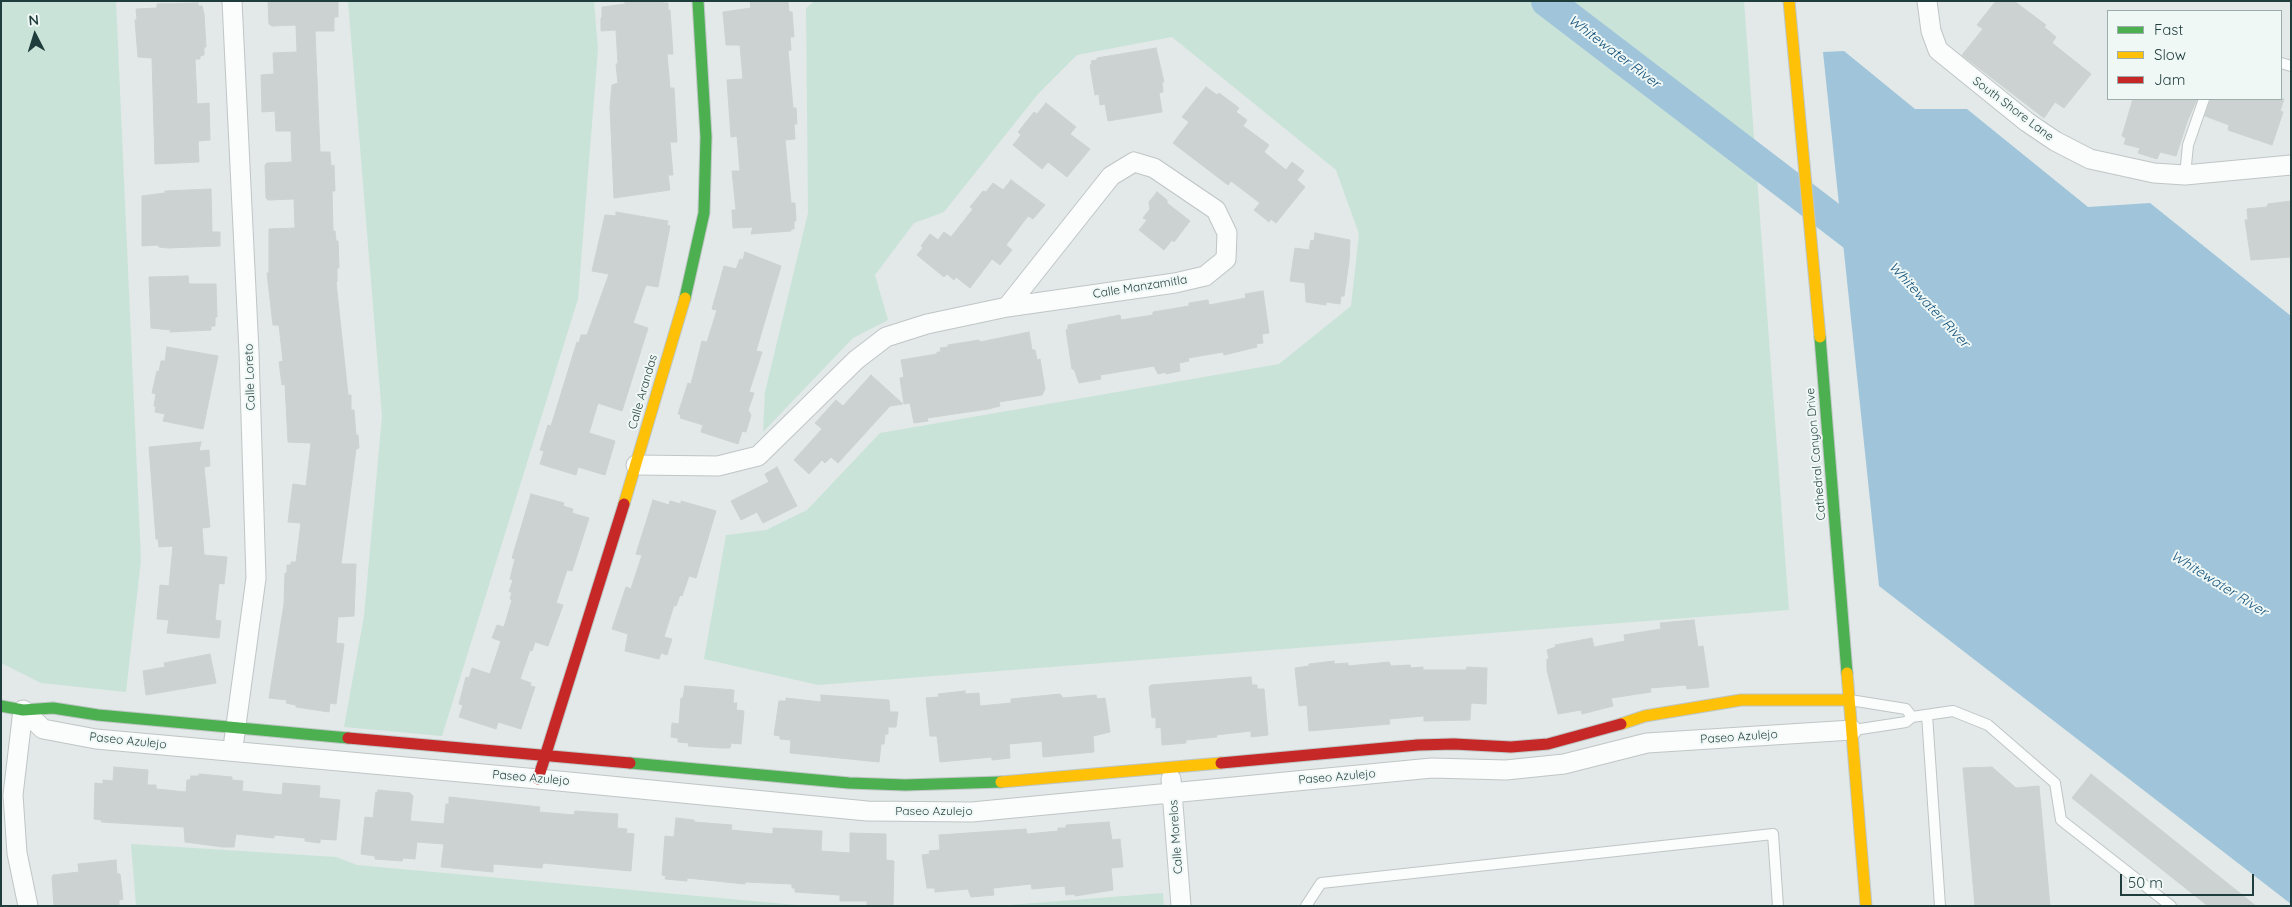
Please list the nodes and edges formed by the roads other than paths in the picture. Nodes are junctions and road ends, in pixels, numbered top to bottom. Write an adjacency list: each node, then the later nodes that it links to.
1 (232, 1): 15 (street, Calle Loreto)
2 (698, 1): 9 (street, Calle Arandas)
3 (1789, 1): 10 (street, Cathedral Canyon Drive)
4 (1928, 1): 7 (street, South Shore Lane)
5 (2204, 100): 7 (lane)
6 (2291, 164): 7 (street, South Shore Lane)
7 (2185, 175)
8 (1007, 307): 8 (street, Calle Manzamitla); 9 (street, Calle Manzamitla)
9 (636, 465): 18 (street, Calle Arandas)
10 (1849, 700): 14 (lane); 16 (street, Cathedral Canyon Drive); 19 (street, Paseo Azulejo)
11 (1, 706): 12 (street, Paseo Azulejo)
12 (23, 710): 15 (street, Paseo Azulejo); 17 (street, Paseo Azulejo); 22 (street)
13 (1927, 714): 14 (lane); 27 (lane); 28 (lane)
14 (1912, 717): 16 (lane)
15 (235, 728): 17 (street, Calle Loreto); 18 (street, Paseo Azulejo)
16 (1852, 730): 21 (street, Paseo Azulejo); 26 (street, Cathedral Canyon Drive)
17 (232, 751): 20 (street, Paseo Azulejo)
18 (545, 756): 19 (street, Paseo Azulejo); 20 (street, Calle Arandas)
19 (1170, 768): 21 (street, Calle Morelos)
20 (538, 779): 21 (street, Paseo Azulejo)
21 (1172, 792): 23 (street, Calle Morelos)
22 (28, 906)
23 (1181, 906)
24 (1306, 906): 25 (lane)
25 (1778, 906)
26 (1866, 906)
27 (1940, 906)
28 (2171, 906)

